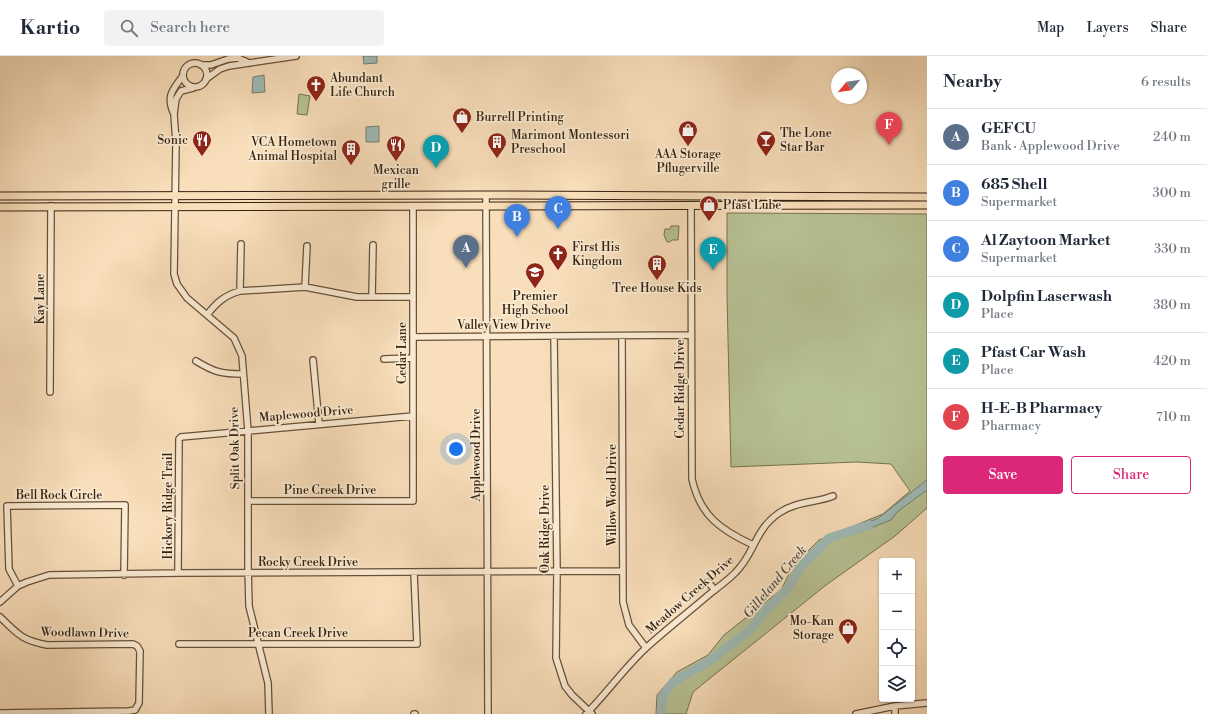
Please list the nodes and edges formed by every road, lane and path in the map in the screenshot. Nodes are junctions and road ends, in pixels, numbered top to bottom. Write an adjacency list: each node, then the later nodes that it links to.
1 (296, 56): 2 (street)
2 (249, 63): 3 (street); 5 (street)
3 (201, 64): 4 (street); 5 (street)
4 (182, 77): 6 (street); 7 (street)
5 (206, 79): 6 (street)
6 (193, 88): 7 (street)
7 (174, 114): 8 (street, Split Oak Drive)
8 (174, 195): 9 (main road); 10 (main road); 17 (street, Split Oak Drive)
9 (486, 195): 11 (main road); 13 (street, Applewood Drive)
10 (0, 196)
11 (752, 196): 12 (main road); 14 (street)
12 (927, 197)
13 (486, 205): 18 (main road); 19 (main road); 33 (street, Applewood Drive)
14 (752, 205): 15 (main road); 19 (main road)
15 (927, 205)
16 (51, 206): 17 (main road); 20 (main road); 39 (street, Kay Lane)
17 (174, 206): 18 (main road); 28 (street, Split Oak Drive)
18 (413, 206): 27 (street, Cedar Lane)
19 (691, 206): 29 (street, Cedar Ridge Drive)
20 (0, 207)
21 (241, 244): 25 (street)
22 (373, 245): 26 (street)
23 (307, 246): 24 (street)
24 (305, 286): 25 (street); 26 (street)
25 (240, 291): 28 (street)
26 (372, 297): 27 (street)
27 (413, 297): 32 (street, Cedar Lane)
28 (207, 315): 38 (street, Split Oak Drive)
29 (691, 335): 31 (street, Valley View Drive); 47 (street, Cedar Ridge Drive)
30 (554, 336): 31 (street, Valley View Drive); 33 (street, Valley View Drive); 48 (street, Oak Ridge Drive)
31 (622, 336): 49 (street, Willow Wood Drive)
32 (413, 337): 33 (street, Valley View Drive); 34 (street, Cedar Lane)
33 (487, 337): 51 (street, Applewood Drive)
34 (413, 358): 35 (street); 40 (street, Cedar Lane)
35 (384, 359)
36 (313, 360): 41 (street)
37 (196, 361): 38 (street)
38 (243, 374): 42 (street, Split Oak Drive)
39 (50, 392)
40 (413, 416): 41 (street, Maplewood Drive); 46 (street, Cedar Lane)
41 (319, 424): 42 (street, Maplewood Drive)
42 (248, 430): 43 (street, Maplewood Drive); 45 (street, Split Oak Drive)
43 (179, 439): 52 (street, Hickory Ridge Trail)
44 (834, 496): 47 (street, Meadow Creek Drive)
45 (248, 501): 46 (street, Pine Creek Drive); 50 (street, Split Oak Drive)
46 (413, 501)
47 (753, 545): 57 (street, Meadow Creek Drive)
48 (557, 571): 49 (street, Rocky Creek Drive); 51 (street, Rocky Creek Drive); 66 (street, Oak Ridge Drive)
49 (623, 571): 62 (street, Willow Wood Drive)
50 (248, 572): 52 (street, Rocky Creek Drive); 53 (street, Rocky Creek Drive); 61 (street, Split Oak Drive)
51 (488, 572): 53 (street, Rocky Creek Drive); 68 (street, Applewood Drive)
52 (178, 573): 54 (street, Rocky Creek Drive)
53 (414, 573): 61 (street, Pecan Creek Drive)
54 (124, 575): 56 (street, Rocky Creek Drive); 56 (street, Bell Rock Circle)
55 (708, 582): 57 (street)
56 (18, 586): 58 (street, Rocky Creek Drive)
57 (715, 590): 62 (street, Meadow Creek Drive)
58 (0, 602)
59 (0, 617): 65 (street, Woodlawn Drive)
60 (179, 644): 61 (street, Pecan Creek Drive)
61 (259, 644): 67 (street, Split Oak Drive)
62 (646, 648): 66 (street, Meadow Creek Drive)
63 (927, 703): 64 (street)
64 (895, 706): 69 (street); 70 (street)
65 (0, 713)
66 (589, 713)
67 (269, 714)
68 (488, 714)
69 (856, 714)
70 (895, 714)

